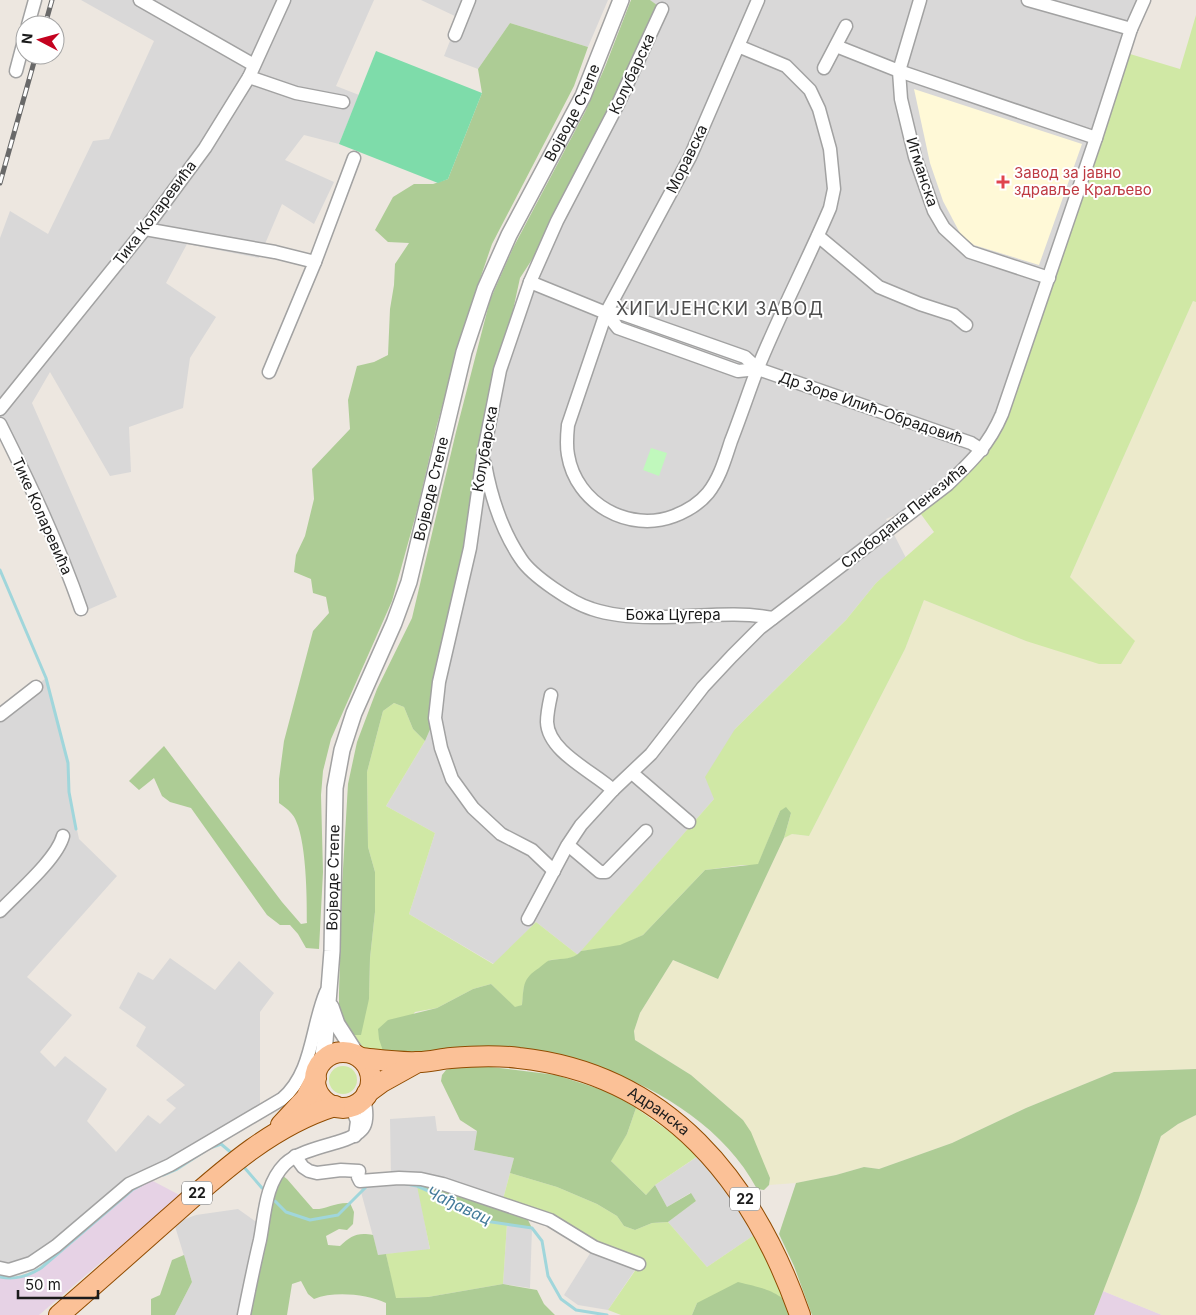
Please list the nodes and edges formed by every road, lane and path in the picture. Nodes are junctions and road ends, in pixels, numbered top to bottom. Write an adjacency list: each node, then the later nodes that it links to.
1 (35, 0): 11 (street)
2 (140, 0): 20 (street)
3 (284, 0): 20 (street, Тика Коларевића)
4 (469, 0): 14 (street)
5 (621, 0): 52 (street, Војводе Степе)
6 (758, 0): 15 (street, Моравска)
7 (920, 0): 21 (street, Игманска)
8 (1028, 0): 13 (street)
9 (1144, 0): 13 (street, Слободана Пенезића)
10 (662, 9): 29 (street, Колубарска)
11 (31, 15)
12 (846, 26): 16 (street)
13 (1131, 29): 23 (street, Слободана Пенезића)
14 (456, 35)
15 (738, 46): 26 (street, Моравска); 30 (street, Моравска)
16 (836, 46): 18 (street); 21 (street)
17 (18, 65): 19 (street)
18 (824, 68)
19 (16, 71)
20 (252, 71): 22 (street); 25 (street, Тика Коларевића)
21 (900, 71): 23 (street); 28 (street, Игманска)
22 (343, 102)
23 (1096, 138): 28 (street, Слободана Пенезића)
24 (354, 158): 27 (street)
25 (145, 230): 27 (street); 34 (street, Тика Коларевића)
26 (818, 236): 31 (street); 32 (street, Моравска)
27 (315, 262): 33 (street)
28 (1048, 278): 36 (street, Слободана Пенезића)
29 (530, 282): 30 (street, Др Зоре Илић-Обрадовић); 37 (street, Колубарска)
30 (606, 313): 32 (street, Др Зоре Илић-Обрадовић); 32 (street, Моравска)
31 (966, 325)
32 (758, 369): 36 (street, Др Зоре Илић-Обрадовић)
33 (269, 372)
34 (0, 409)
35 (0, 424): 38 (street, Тике Коларевића)
36 (982, 450): 39 (street, Слободана Пенезића)
37 (483, 456): 39 (street, Божа Цугера); 49 (street, Колубарска)
38 (81, 609)
39 (773, 618): 43 (street, Слободана Пенезића)
40 (36, 688): 42 (street)
41 (551, 696): 44 (street)
42 (0, 715)
43 (632, 773): 44 (street, Слободана Пенезића); 45 (street)
44 (613, 790): 48 (street, Слободана Пенезића)
45 (689, 822)
46 (646, 831): 48 (street)
47 (63, 836): 50 (street)
48 (568, 844): 49 (street, Слободана Пенезића)
49 (554, 871): 51 (street, Слободана Пенезића)
50 (0, 911)
51 (528, 919)
52 (329, 985): 53 (street, Војводе Степе); 61 (street)
53 (328, 1000): 54 (street, Војводе Степе); 56 (street, Војводе Степе)
54 (359, 1057): 55 (main road, Адранска / 22); 56 (main road, 22); 57 (main road)
55 (418, 1062): 57 (main road, Адранска / 22); 64 (main road, Адранска / 22)
56 (319, 1070): 57 (main road); 58 (main road, Адранска / 22)
57 (354, 1101): 58 (main road, Адранска / 22); 59 (street)
58 (273, 1134): 62 (main road, Адранска / 22)
59 (296, 1156): 60 (street); 63 (street)
60 (639, 1264)
61 (0, 1268)
62 (59, 1315)
63 (244, 1315)
64 (800, 1315)

